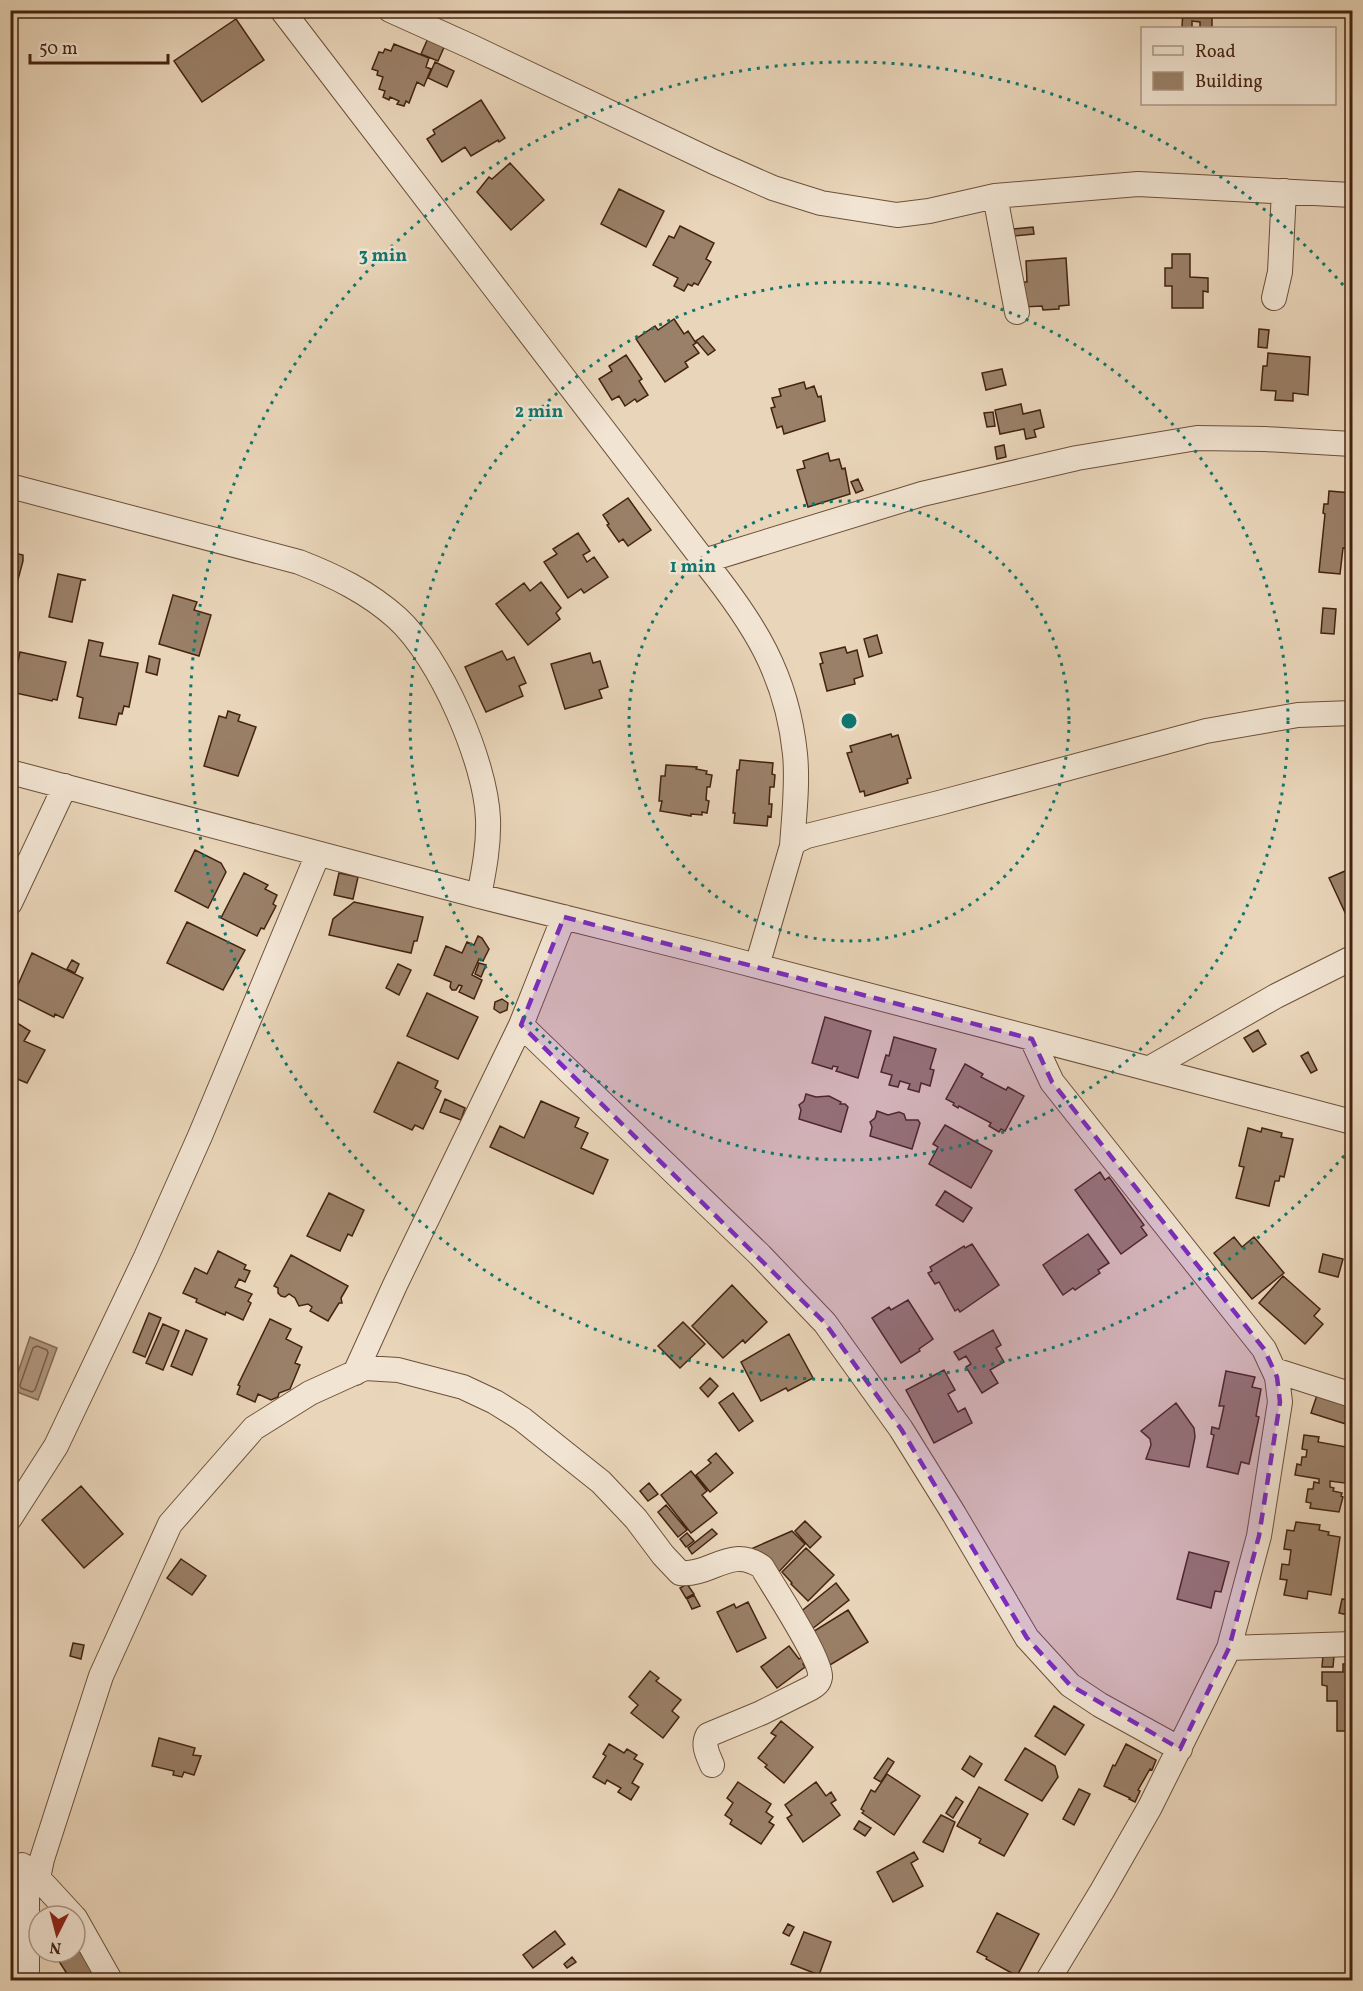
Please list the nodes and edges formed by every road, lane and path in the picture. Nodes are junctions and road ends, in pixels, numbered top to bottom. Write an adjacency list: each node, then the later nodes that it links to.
1 (282, 10): 10 (street)
2 (390, 10): 5 (street)
3 (1284, 191): 4 (street); 5 (street); 6 (street)
4 (1353, 195)
5 (995, 196): 7 (street)
6 (1274, 298)
7 (1017, 312)
8 (1353, 444): 10 (street)
9 (10, 486): 16 (street)
10 (704, 561): 14 (street)
11 (1353, 713): 14 (street)
12 (10, 772): 13 (street)
13 (65, 786): 15 (street); 17 (street)
14 (792, 846): 20 (street)
15 (318, 854): 16 (street); 28 (street)
16 (479, 896): 18 (street)
17 (10, 903)
18 (564, 917): 20 (street); 21 (street)
19 (1353, 958): 23 (street)
20 (757, 966): 22 (street)
21 (521, 1024): 26 (street); 31 (street)
22 (1032, 1039): 23 (street); 25 (street)
23 (1150, 1068): 24 (street)
24 (1353, 1122)
25 (1274, 1370): 27 (street); 30 (street)
26 (355, 1373): 32 (street); 33 (street)
27 (1353, 1395)
28 (10, 1518)
29 (1353, 1644): 30 (street)
30 (1229, 1648): 31 (street)
31 (1180, 1749): 39 (street)
32 (712, 1765)
33 (24, 1867): 34 (street); 37 (street)
34 (61, 1904)
35 (10, 1926): 37 (street)
36 (87, 1940): 38 (street)
37 (28, 1978)
38 (110, 1980)
39 (1048, 1980)

